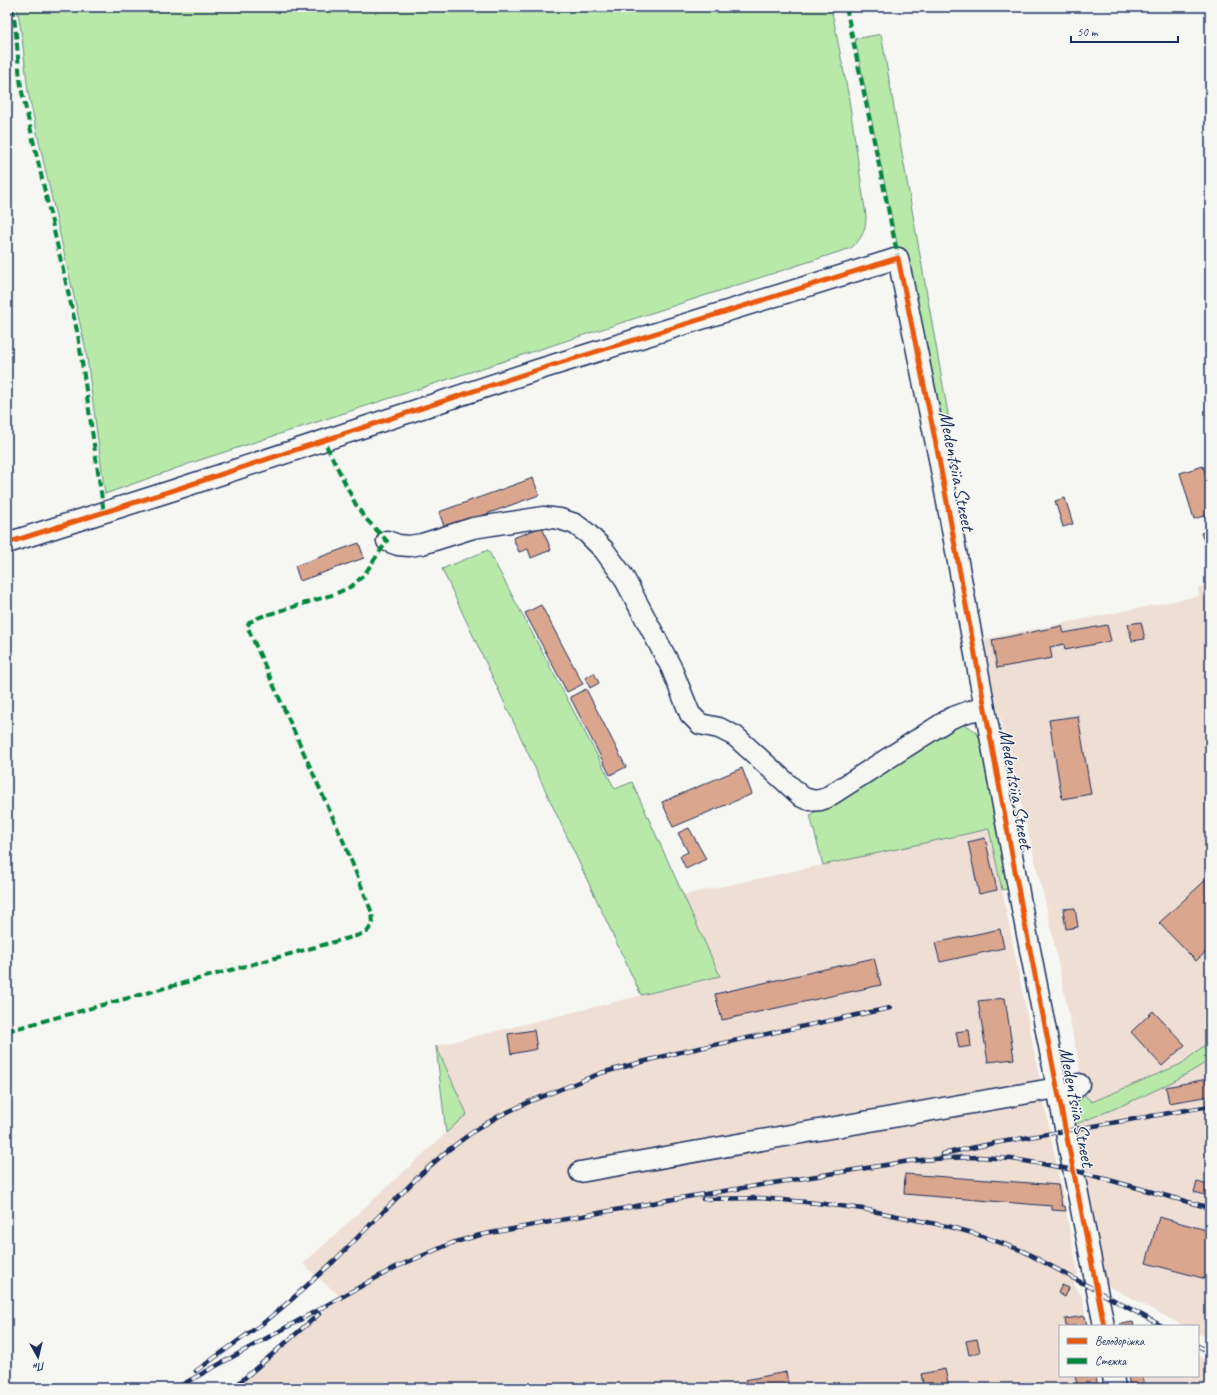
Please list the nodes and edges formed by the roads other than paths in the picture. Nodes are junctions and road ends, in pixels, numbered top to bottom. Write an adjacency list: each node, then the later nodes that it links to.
1 (387, 541): 3 (street)
2 (7, 543): 3 (street, Medentsiia Street)
3 (986, 709): 5 (street, Medentsiia Street)
4 (1079, 1084): 5 (street)
5 (1058, 1096): 6 (street); 7 (street, Medentsiia Street)
6 (580, 1172)
7 (1104, 1325)
8 (1113, 1377): 9 (street)
9 (1116, 1388)

